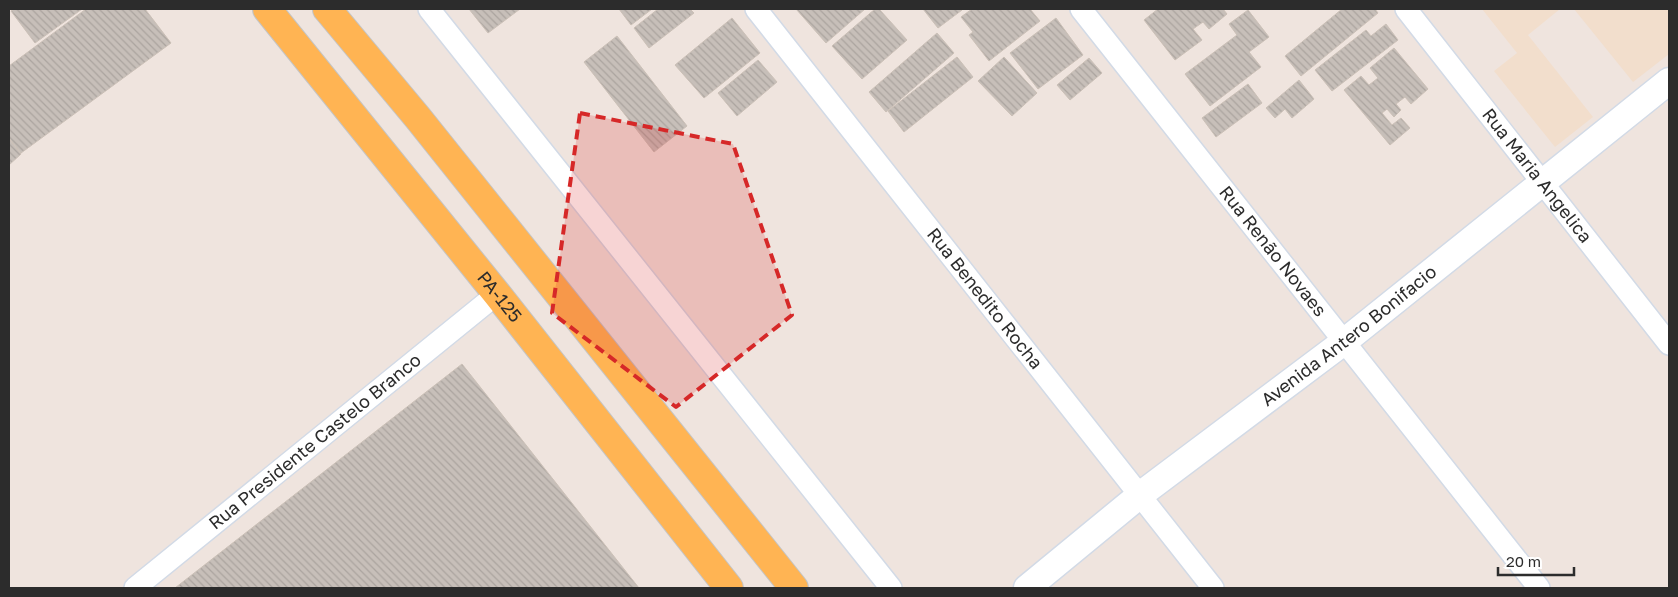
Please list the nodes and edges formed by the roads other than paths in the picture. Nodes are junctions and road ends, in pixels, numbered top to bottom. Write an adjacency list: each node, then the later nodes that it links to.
1 (267, 9): 9 (main road, PA-125 / PA-125)
2 (429, 9): 16 (street)
3 (756, 9): 12 (street, Rua Benedito Rocha)
4 (1081, 9): 10 (street, Rua Renão Novaes)
5 (1406, 9): 8 (street, Rua Maria Angelica)
6 (331, 12): 15 (main road)
7 (1669, 81): 8 (street, Avenida Antero Bonifacio)
8 (1542, 182): 10 (street, Avenida Antero Bonifacio); 11 (street, Rua Maria Angelica)
9 (497, 294): 13 (street, Rua Presidente Castelo Branco); 14 (main road, PA-125 / PA-125)
10 (1345, 341): 12 (street, Avenida Antero Bonifacio); 19 (street, Rua Renão Novaes)
11 (1669, 344)
12 (1140, 495): 17 (street, Avenida Antero Bonifacio); 18 (street, Rua Benedito Rocha)
13 (135, 588)
14 (729, 588)
15 (794, 588)
16 (891, 588)
17 (1027, 588)
18 (1214, 588)
19 (1539, 588)

